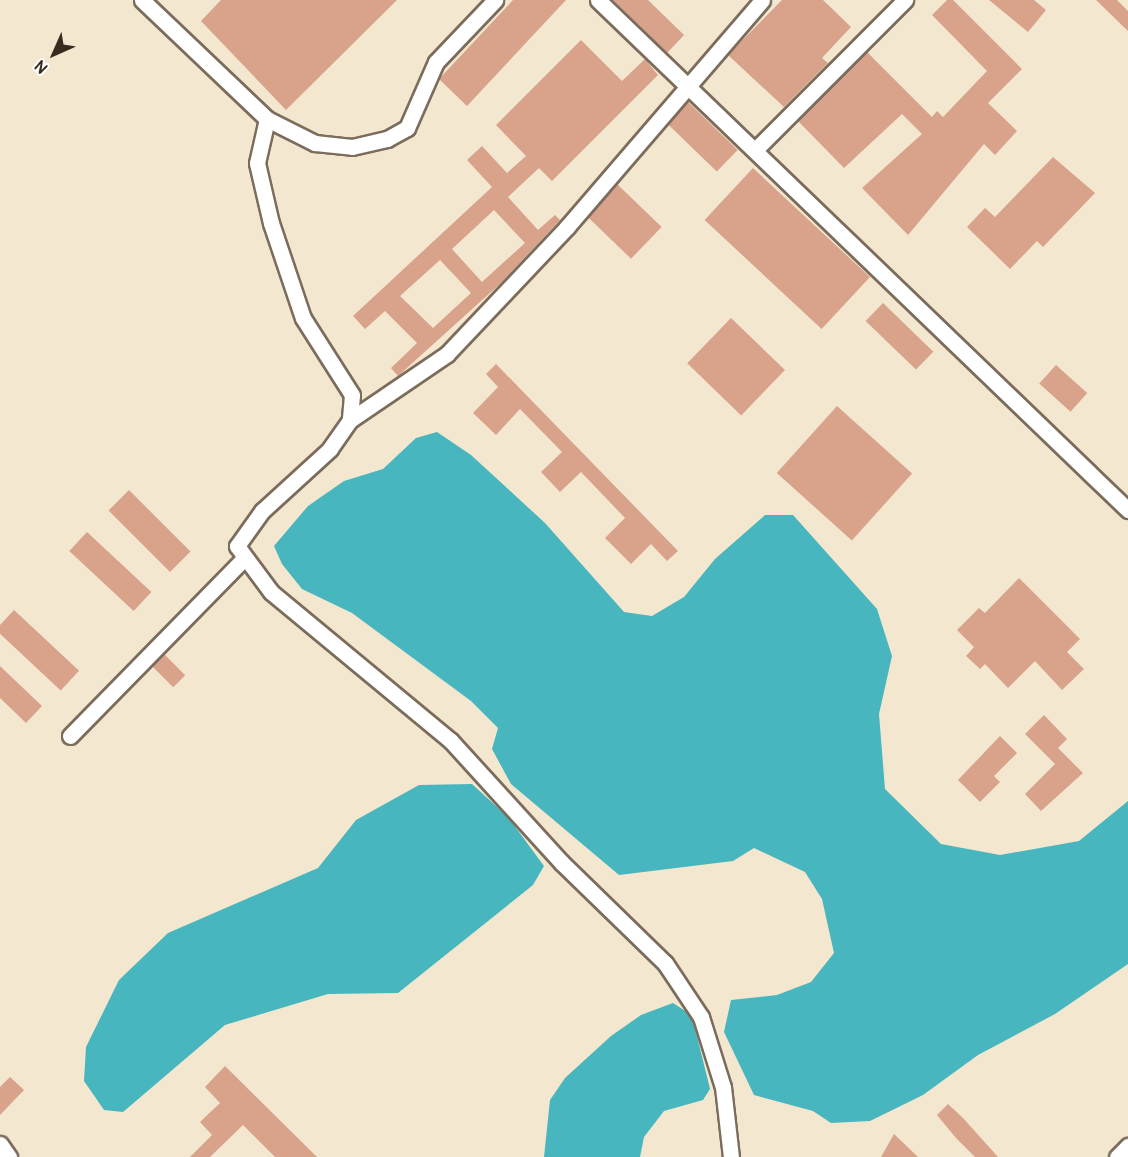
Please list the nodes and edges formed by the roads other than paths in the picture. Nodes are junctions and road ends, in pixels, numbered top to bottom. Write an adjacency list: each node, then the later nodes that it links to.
1 (142, 0): 7 (street)
2 (495, 0): 7 (street)
3 (598, 0): 6 (street)
4 (762, 0): 6 (street)
5 (905, 0): 8 (street)
6 (689, 85): 8 (street); 9 (street)
7 (267, 119): 9 (street)
8 (756, 149): 10 (street)
9 (350, 420): 11 (street)
10 (1128, 510)
11 (245, 557): 12 (street); 16 (street)
12 (70, 736)
13 (0, 1144): 15 (street)
14 (1128, 1146): 17 (street)
15 (9, 1157)
16 (731, 1157)
17 (1117, 1157)

